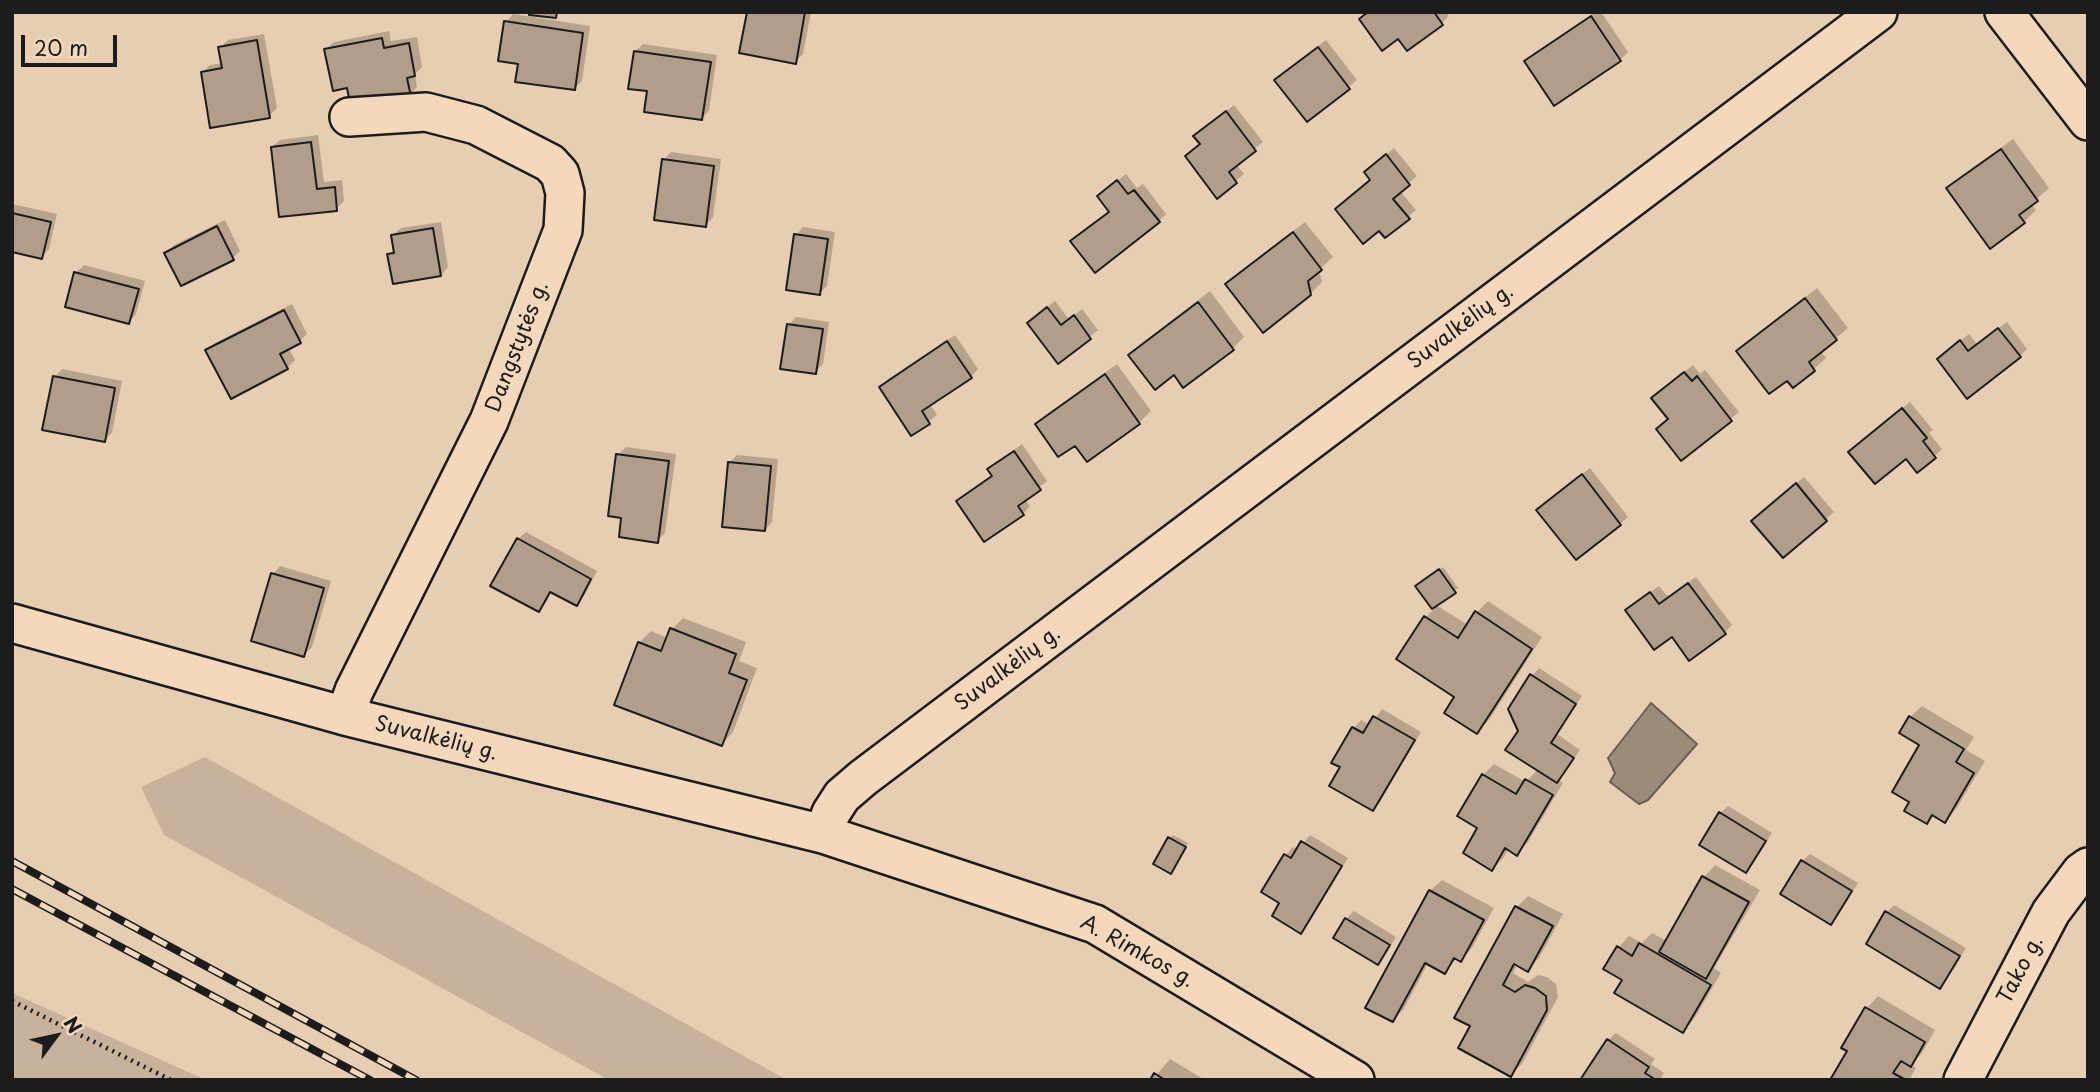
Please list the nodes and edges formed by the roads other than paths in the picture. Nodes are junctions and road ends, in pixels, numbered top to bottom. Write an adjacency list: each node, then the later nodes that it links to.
1 (1878, 12): 7 (street, Suvalkėlių g.)
2 (2004, 12): 4 (street)
3 (349, 117): 6 (street, Dangstytės g.)
4 (2088, 121)
5 (12, 623): 6 (street, Suvalkėlių g.)
6 (345, 716): 7 (street, Suvalkėlių g.)
7 (823, 834): 9 (street, A. Rimkos g.)
8 (2088, 867): 10 (street, Tako g.)
9 (1355, 1080)
10 (1963, 1080)

